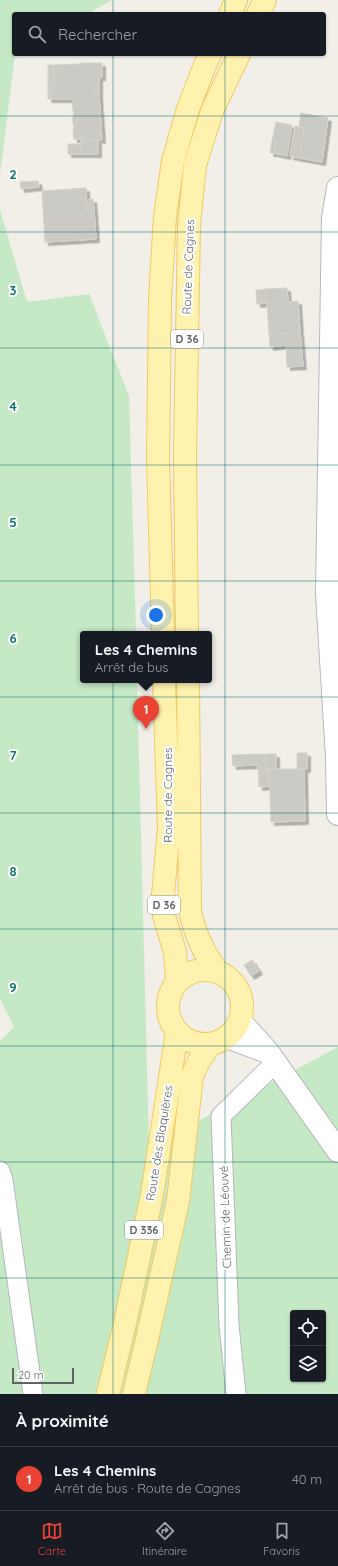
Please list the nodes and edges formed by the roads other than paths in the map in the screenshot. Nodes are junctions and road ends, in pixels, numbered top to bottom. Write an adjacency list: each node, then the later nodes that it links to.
1 (236, 0): 3 (main road)
2 (265, 0): 4 (main road)
3 (231, 12)
4 (259, 12)
5 (209, 56): 8 (main road, Route de Cagnes / D 36)
6 (238, 56): 9 (main road, Route de Cagnes / D 36)
7 (338, 188): 12 (street)
8 (163, 631)
9 (187, 631)
10 (164, 683): 14 (main road, Route de Cagnes / D 36)
11 (188, 683): 13 (main road, Route de Cagnes / D 36)
12 (338, 814)
13 (217, 971): 14 (main road); 16 (main road)
14 (177, 981): 15 (main road)
15 (177, 1032): 16 (main road); 21 (main road, Route des Blaquières / D 336)
16 (226, 1034): 17 (street); 22 (main road, Route des Blaquières / D 336)
17 (271, 1057): 18 (street); 23 (street, Chemin de Léouvé)
18 (338, 1151)
19 (0, 1171): 20 (street)
20 (33, 1394)
21 (108, 1394)
22 (134, 1394)
23 (236, 1394)

